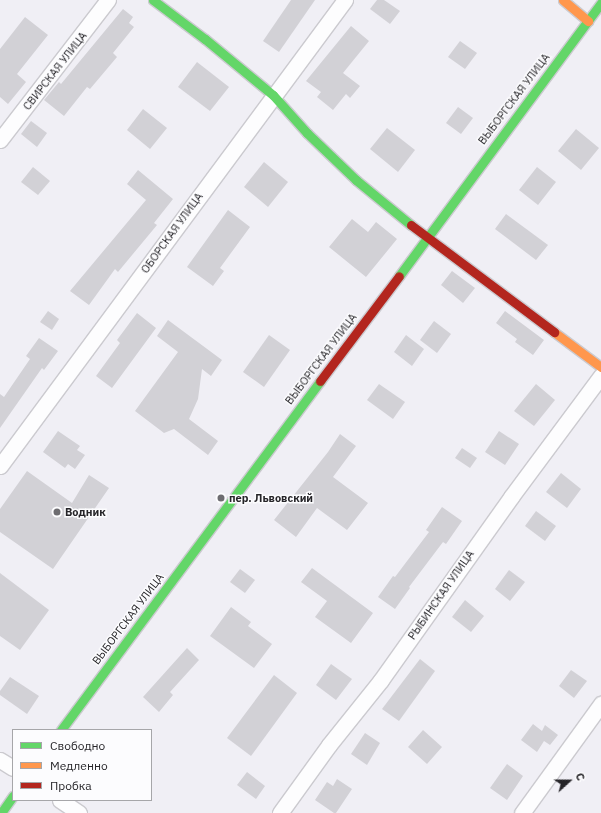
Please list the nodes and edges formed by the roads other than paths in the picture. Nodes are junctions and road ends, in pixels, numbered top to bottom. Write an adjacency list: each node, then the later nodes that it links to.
1 (108, 0): 8 (street, СВИРСКАЯ УЛИЦА)
2 (153, 0): 7 (street)
3 (345, 0): 7 (street, ОБОРСКАЯ УЛИЦА)
4 (563, 0): 6 (street)
5 (601, 3): 6 (street, ВЫБОРГСКАЯ УЛИЦА)
6 (588, 20): 9 (street, ВЫБОРГСКАЯ УЛИЦА)
7 (273, 95): 9 (street); 12 (street, ОБОРСКАЯ УЛИЦА)
8 (0, 140)
9 (426, 237): 10 (street); 14 (street, ВЫБОРГСКАЯ УЛИЦА)
10 (601, 367)
11 (601, 376): 21 (street, РЫБИНСКАЯ УЛИЦА)
12 (0, 466)
13 (601, 704): 22 (street)
14 (62, 729)
15 (0, 760): 16 (street)
16 (12, 767)
17 (12, 797): 19 (street)
18 (61, 801): 20 (street)
19 (1, 813)
20 (78, 813)
21 (280, 813)
22 (522, 813)

